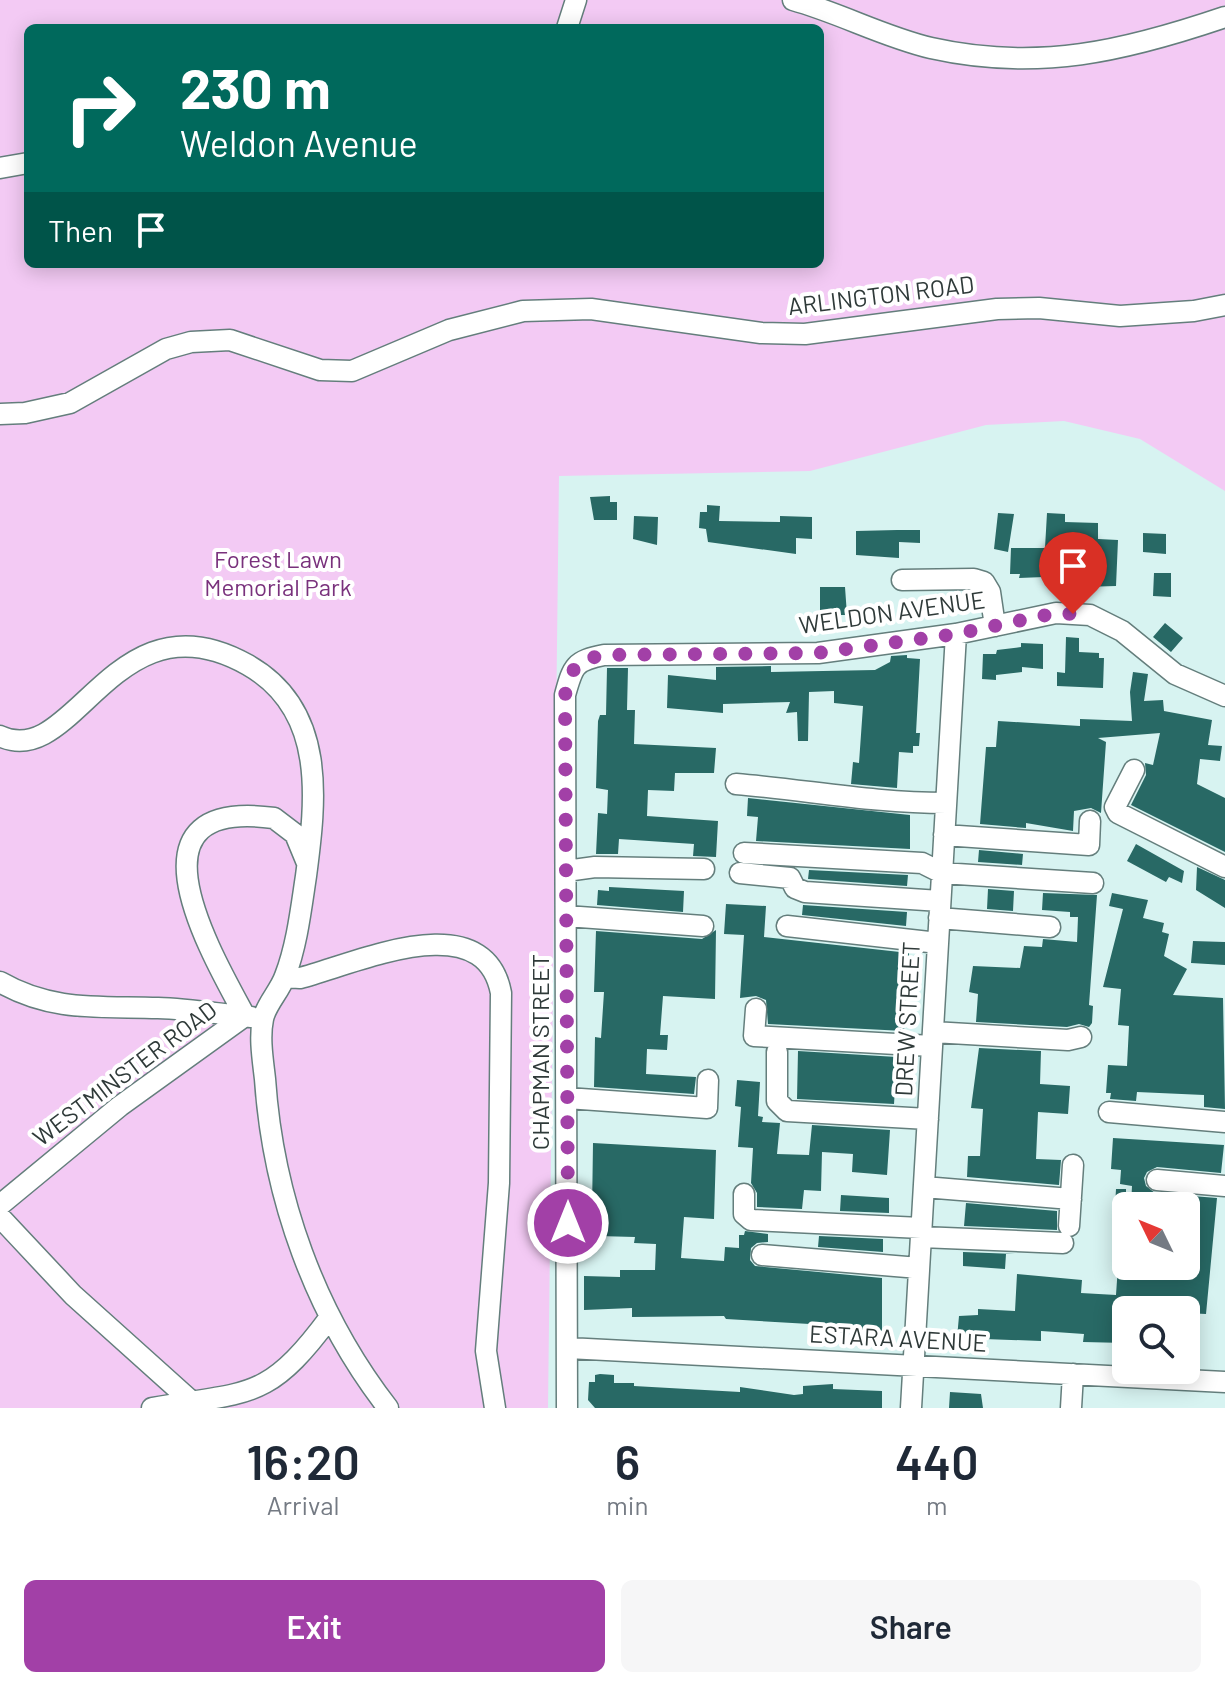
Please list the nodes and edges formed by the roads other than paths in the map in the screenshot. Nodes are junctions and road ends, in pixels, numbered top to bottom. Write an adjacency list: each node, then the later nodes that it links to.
1 (576, 0): 4 (street)
2 (793, 0): 3 (street)
3 (1225, 17)
4 (568, 24)
5 (24, 164): 6 (street)
6 (0, 168)
7 (1225, 305): 8 (street, ARLINGTON ROAD)
8 (0, 414)
9 (902, 580): 10 (street)
10 (995, 626): 11 (street, WELDON AVENUE); 13 (street, WELDON AVENUE)
11 (956, 634): 12 (street, WELDON AVENUE); 17 (street, DREW STREET)
12 (565, 695): 23 (street, CHAPMAN STREET)
13 (1225, 696)
14 (0, 736): 20 (street, WESTMINSTER ROAD)
15 (1134, 770): 21 (street)
16 (736, 784): 17 (street)
17 (946, 803): 19 (street, DREW STREET)
18 (1090, 821): 19 (street)
19 (944, 835): 24 (street, DREW STREET)
20 (307, 864): 32 (street, WESTMINSTER ROAD); 35 (street)
21 (1225, 867)
22 (704, 869): 23 (street)
23 (566, 871): 27 (street, CHAPMAN STREET)
24 (942, 873): 25 (street); 26 (street, DREW STREET); 26 (street)
25 (1093, 883)
26 (940, 910): 30 (street); 31 (street, DREW STREET)
27 (566, 916): 28 (street); 40 (street, CHAPMAN STREET)
28 (703, 926)
29 (787, 926): 31 (street)
30 (1050, 927)
31 (938, 943): 37 (street, DREW STREET)
32 (285, 977): 35 (street, WESTMINSTER ROAD); 63 (street)
33 (0, 982): 35 (street, WESTMINSTER ROAD)
34 (756, 1009): 37 (street)
35 (254, 1017): 50 (street, WESTMINSTER ROAD); 55 (street)
36 (1081, 1037): 37 (street)
37 (933, 1039): 42 (street, DREW STREET)
38 (777, 1052): 42 (street)
39 (708, 1080): 40 (street)
40 (567, 1098): 56 (street, CHAPMAN STREET)
41 (1109, 1112): 43 (street)
42 (928, 1119): 47 (street, DREW STREET)
43 (1225, 1122)
44 (1073, 1165): 49 (street)
45 (1157, 1180): 46 (street)
46 (1225, 1186)
47 (924, 1187): 49 (street); 52 (street, DREW STREET)
48 (744, 1194): 52 (street)
49 (1071, 1199): 52 (street)
50 (0, 1205)
51 (0, 1217): 60 (street)
52 (921, 1233): 54 (street, DREW STREET)
53 (762, 1255): 54 (street)
54 (919, 1268): 57 (street, DREW STREET)
55 (330, 1317): 60 (street); 62 (street)
56 (568, 1348): 57 (street, ESTARA AVENUE); 64 (street, CHAPMAN STREET)
57 (913, 1366): 58 (street, ESTARA AVENUE); 65 (street, DREW STREET)
58 (1073, 1374): 59 (street, ESTARA AVENUE); 66 (street)
59 (1225, 1382)
60 (191, 1401): 61 (street)
61 (152, 1408)
62 (388, 1408)
63 (495, 1408)
64 (567, 1408)
65 (911, 1408)
66 (1071, 1408)

